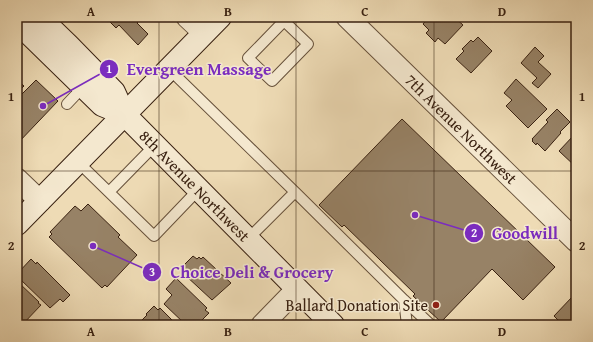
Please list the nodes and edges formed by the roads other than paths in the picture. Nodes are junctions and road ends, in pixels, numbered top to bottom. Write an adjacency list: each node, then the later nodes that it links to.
1 (39, 17): 11 (main road, 8th Avenue Northwest)
2 (187, 17): 7 (street)
3 (220, 17): 7 (main road)
4 (347, 17): 21 (street, 7th Avenue Northwest)
5 (286, 19): 5 (lane)
6 (17, 22): 9 (main road, 8th Avenue Northwest)
7 (204, 33): 8 (main road)
8 (169, 69): 11 (main road); 17 (lane)
9 (83, 87): 10 (lane); 11 (main road, 8th Avenue Northwest)
10 (67, 104)
11 (124, 114): 12 (main road, 8th Avenue Northwest); 13 (main road)
12 (155, 145): 15 (main road, 8th Avenue Northwest); 16 (lane)
13 (78, 162): 16 (lane); 18 (main road)
14 (17, 179): 18 (street)
15 (199, 189): 16 (lane); 20 (main road, 8th Avenue Northwest)
16 (110, 192)
17 (294, 192): 20 (lane); 23 (lane)
18 (40, 201): 19 (main road)
19 (17, 224)
20 (248, 239): 22 (main road, 8th Avenue Northwest)
21 (576, 241)
22 (298, 289): 24 (street); 25 (main road, 8th Avenue Northwest)
23 (404, 300): 26 (lane); 27 (lane)
24 (262, 325)
25 (333, 325)
26 (407, 325)
27 (431, 325)

